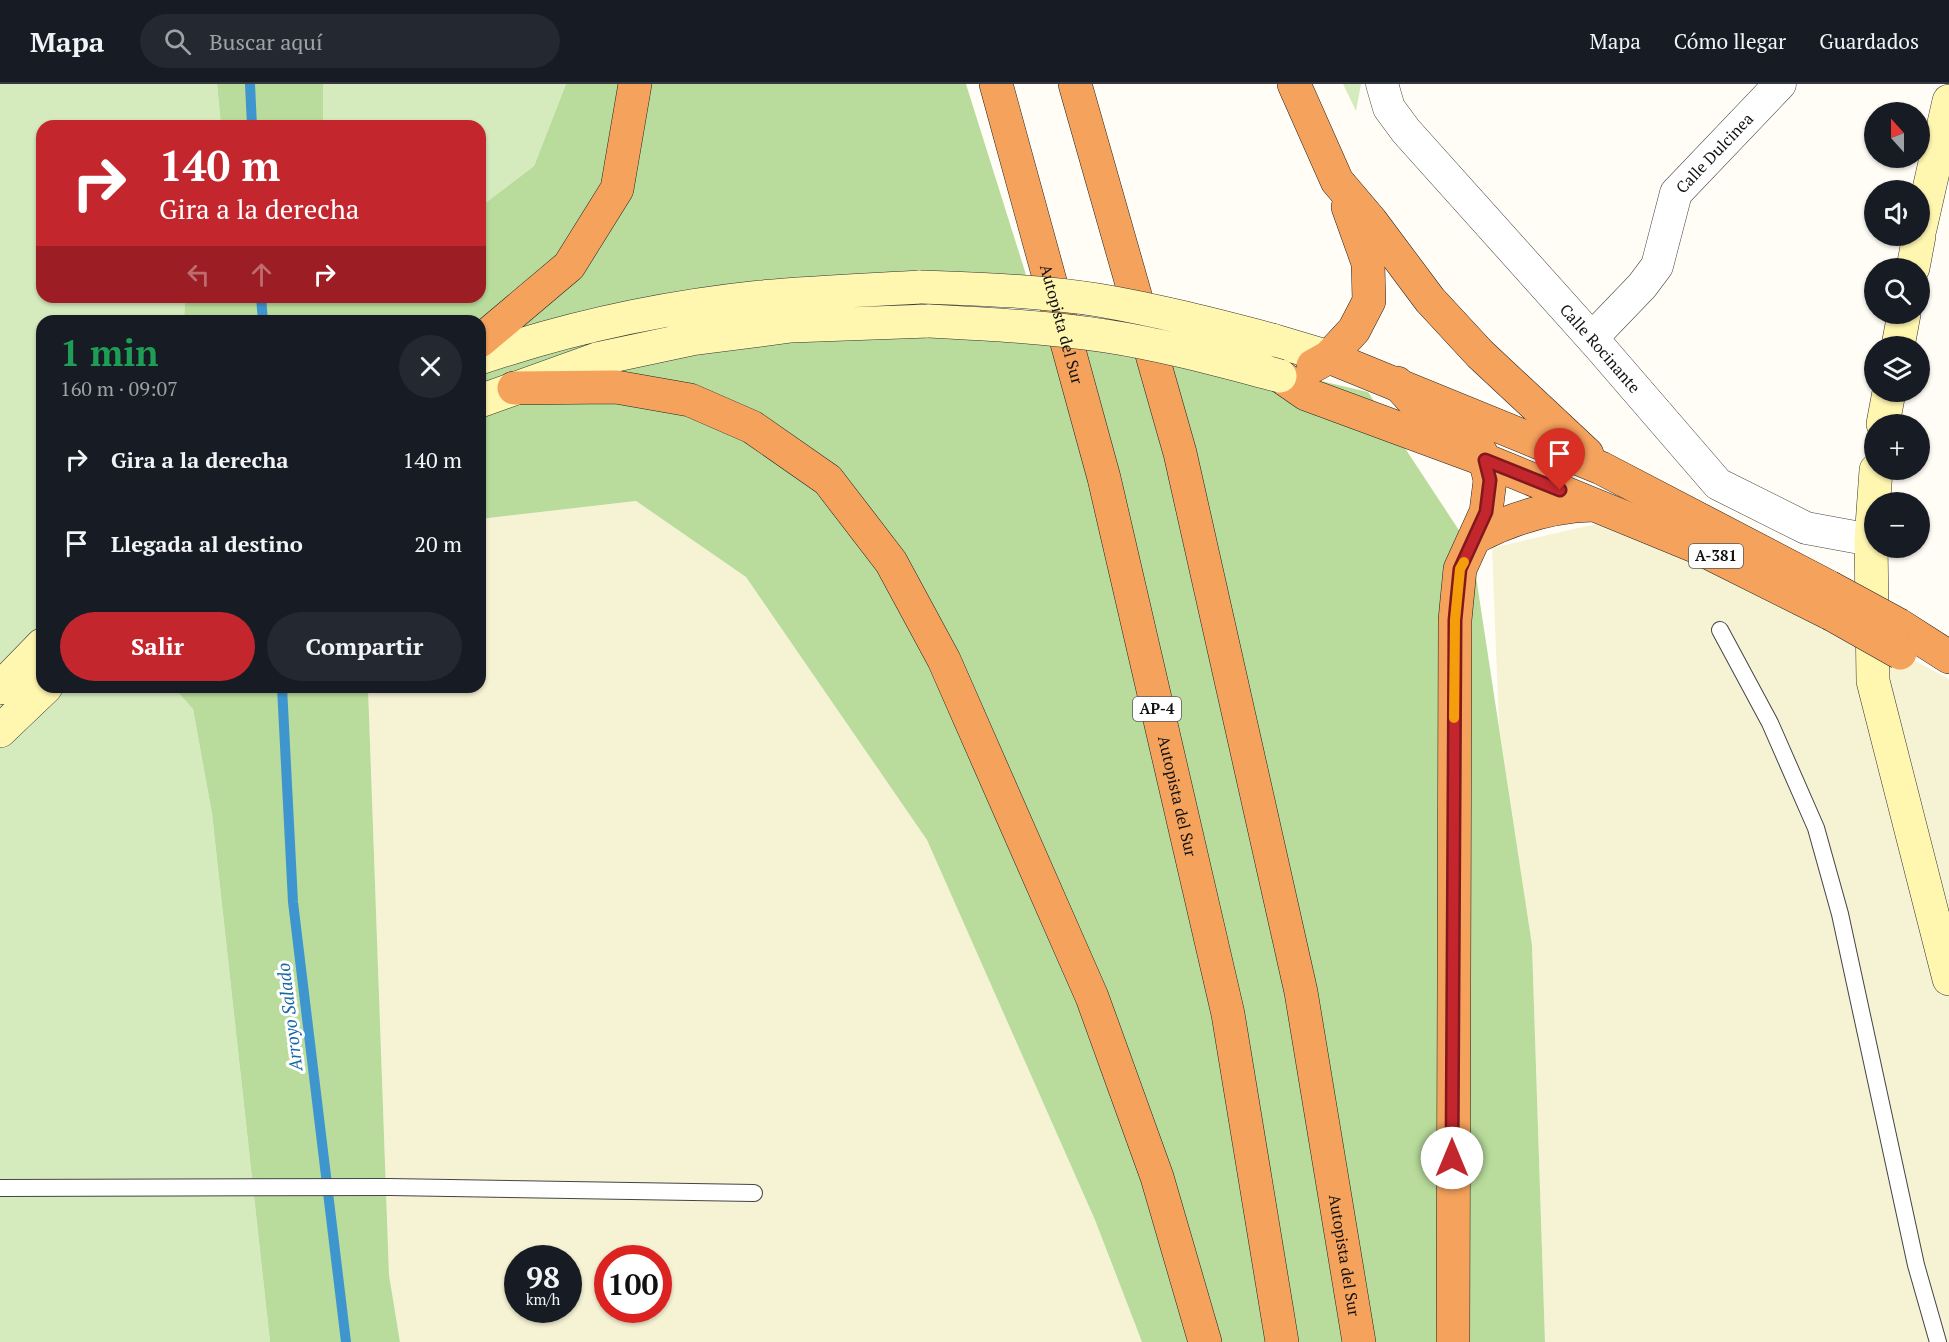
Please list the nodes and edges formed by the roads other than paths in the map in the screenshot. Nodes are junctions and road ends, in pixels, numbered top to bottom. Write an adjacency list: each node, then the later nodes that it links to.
1 (635, 84): 10 (highway)
2 (996, 84): 37 (highway, Autopista del Sur / AP-4)
3 (1075, 84): 38 (highway, Autopista del Sur)
4 (1294, 84): 8 (highway)
5 (1382, 84): 11 (street, Calle Rocinante)
6 (1779, 84): 11 (street, Calle Dulcinea)
7 (1949, 101): 9 (main road)
8 (1337, 181): 13 (highway); 19 (highway)
9 (1930, 185)
10 (486, 336)
11 (1592, 338): 22 (street, Calle Rocinante)
12 (486, 356): 13 (main road, bridge)
13 (1329, 357): 14 (highway); 15 (highway, A-381)
14 (1280, 376): 16 (main road, bridge); 18 (highway, A-381)
15 (1397, 383): 18 (highway); 19 (highway, A-381)
16 (514, 388): 17 (main road); 36 (highway)
17 (486, 399)
18 (1485, 460): 20 (highway, A-381); 21 (highway)
19 (1601, 468): 24 (highway, A-381)
20 (1598, 505): 21 (highway); 24 (highway, A-381)
21 (1478, 536): 39 (highway)
22 (1864, 539)
23 (1871, 558): 33 (main road)
24 (1830, 600): 26 (highway, A-381, bridge)
25 (1720, 630): 40 (lane)
26 (1899, 639): 28 (highway, A-381); 29 (highway, A-381)
27 (36, 651): 30 (main road)
28 (1949, 657)
29 (1949, 681)
30 (0, 688)
31 (40, 693): 32 (main road)
32 (0, 731)
33 (1949, 979)
34 (0, 1188): 35 (lane)
35 (754, 1193)
36 (1205, 1342)
37 (1282, 1342)
38 (1359, 1342)
39 (1453, 1342)
40 (1938, 1342)

